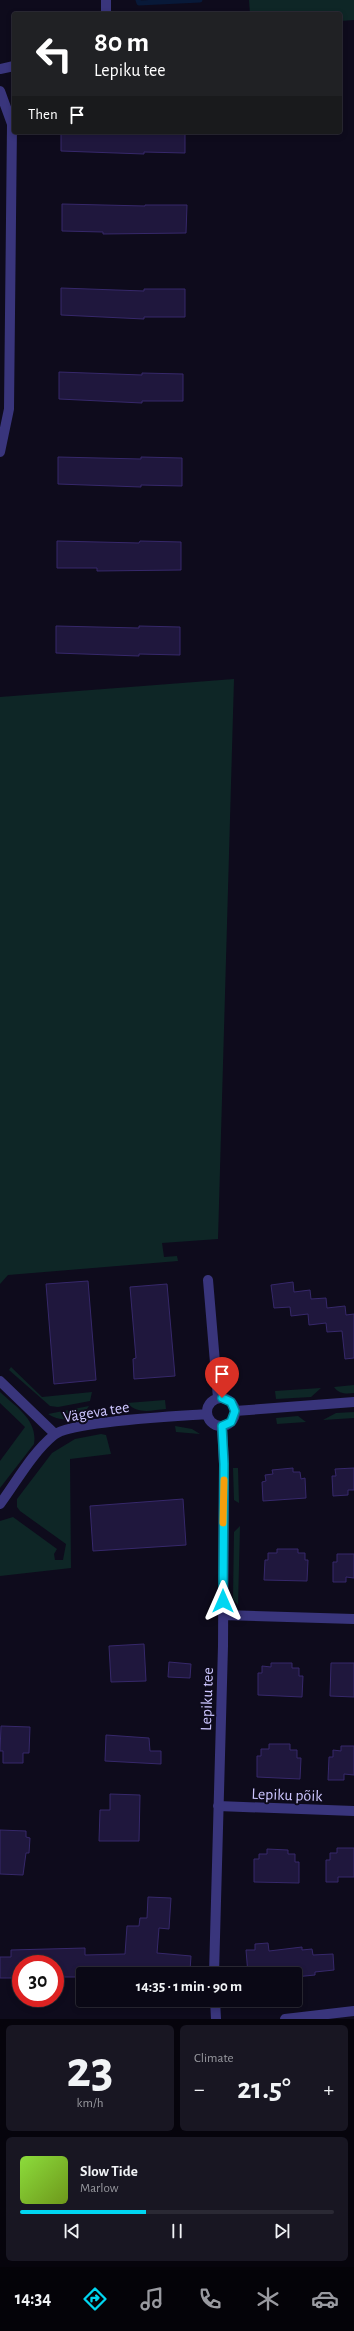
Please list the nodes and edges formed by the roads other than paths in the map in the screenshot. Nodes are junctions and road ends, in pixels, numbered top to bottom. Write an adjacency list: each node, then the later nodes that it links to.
1 (106, 0): 2 (street)
2 (106, 12)
3 (12, 66): 4 (street)
4 (0, 69)
5 (0, 91): 6 (street)
6 (0, 452)
7 (208, 1280): 9 (street)
8 (0, 1380): 14 (street)
9 (218, 1398): 11 (street); 12 (street)
10 (354, 1402): 11 (street)
11 (235, 1411): 13 (street)
12 (207, 1414): 13 (street); 14 (street, Vägeva tee)
13 (222, 1426): 16 (street, Lepiku tee)
14 (55, 1434): 15 (street, Vägeva tee)
15 (0, 1504)
16 (223, 1615): 17 (street); 18 (street, Lepiku tee)
17 (354, 1619)
18 (218, 1806): 19 (street, Lepiku põik); 20 (street, Lepiku tee)
19 (354, 1811)
20 (214, 1967)
21 (215, 2007): 23 (street)
22 (354, 2010): 24 (street)
23 (216, 2019)
24 (285, 2019)

